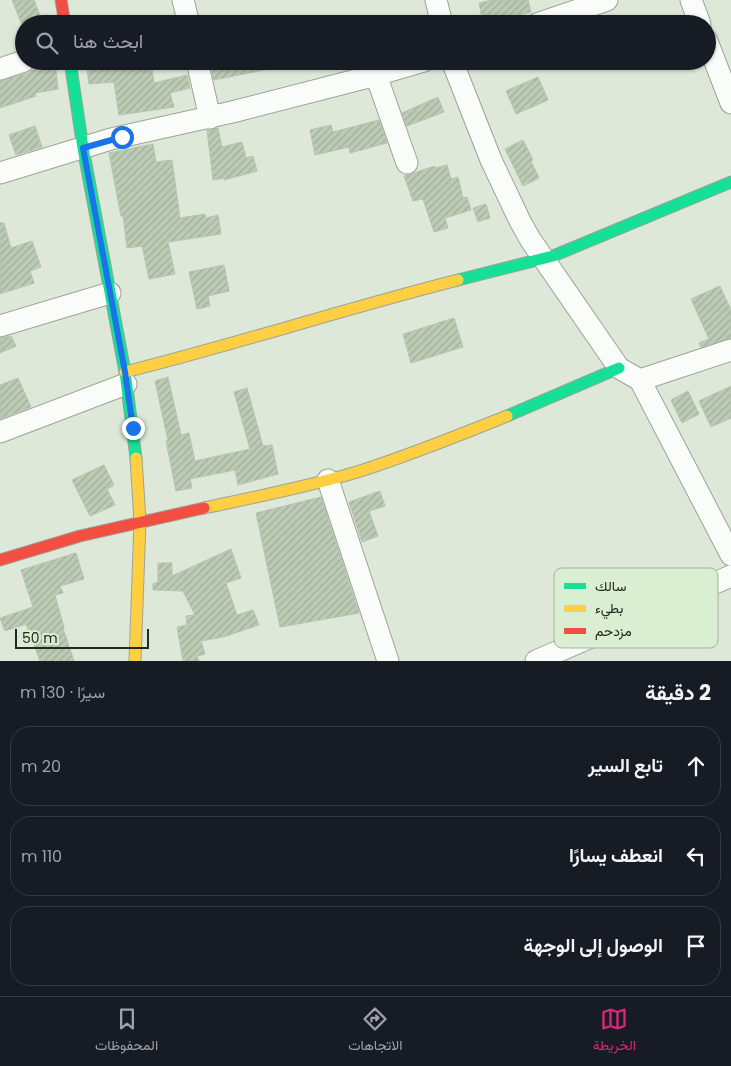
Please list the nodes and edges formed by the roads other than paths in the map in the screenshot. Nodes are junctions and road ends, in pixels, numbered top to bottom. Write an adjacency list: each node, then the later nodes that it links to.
1 (61, 0): 6 (street)
2 (183, 0): 7 (street)
3 (436, 0): 8 (street)
4 (607, 0): 9 (street)
5 (691, 0): 10 (street)
6 (64, 15)
7 (185, 15)
8 (440, 15)
9 (563, 15)
10 (697, 15)
11 (15, 64): 13 (street)
12 (716, 64): 19 (street)
13 (0, 69)
14 (71, 70): 21 (street)
15 (199, 70): 20 (street)
16 (393, 70): 18 (street)
17 (456, 70): 25 (street)
18 (376, 75): 20 (street); 22 (street)
19 (731, 103)
20 (210, 118): 21 (street)
21 (83, 148): 23 (street); 26 (street)
22 (407, 163)
23 (0, 173)
24 (731, 182): 25 (street)
25 (543, 258): 29 (street); 30 (street)
26 (110, 293): 27 (street); 30 (street)
27 (0, 326)
28 (731, 350): 31 (street)
29 (619, 368): 31 (street); 33 (street)
30 (125, 378): 32 (street); 34 (street)
31 (640, 380): 35 (street)
32 (0, 432)
33 (328, 480): 34 (street); 41 (street)
34 (140, 521): 36 (street); 40 (street)
35 (731, 555)
36 (0, 560)
37 (731, 576): 38 (street)
38 (718, 582)
39 (566, 648): 42 (street)
40 (135, 661)
41 (388, 661)
42 (536, 661)

